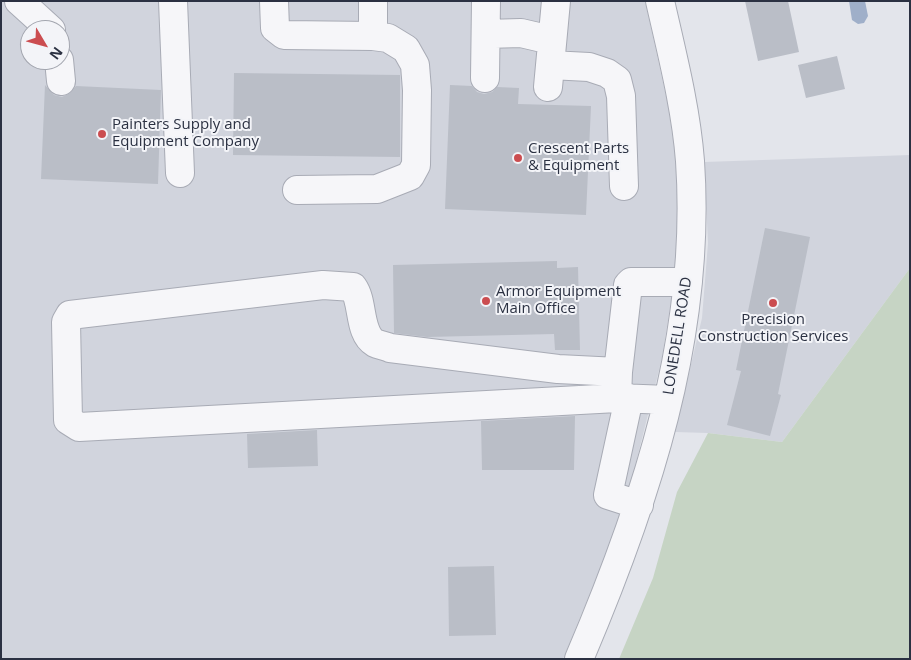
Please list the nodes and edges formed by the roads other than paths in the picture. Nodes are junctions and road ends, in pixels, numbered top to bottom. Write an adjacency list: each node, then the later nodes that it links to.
1 (19, 1): 8 (street)
2 (173, 1): 13 (street)
3 (274, 1): 10 (street)
4 (373, 1): 10 (street)
5 (486, 1): 9 (street)
6 (556, 1): 11 (street)
7 (660, 1): 16 (street, LONEDELL ROAD)
8 (39, 20)
9 (486, 34): 11 (street); 12 (street)
10 (373, 36): 15 (street)
11 (550, 64): 14 (street)
12 (485, 78)
13 (180, 173)
14 (624, 186)
15 (297, 190)
16 (688, 282): 17 (street); 18 (street, LONEDELL ROAD)
17 (621, 390): 17 (street); 18 (street); 19 (street)
18 (668, 400): 19 (street, LONEDELL ROAD)
19 (639, 505): 20 (street, LONEDELL ROAD)
20 (579, 659)

